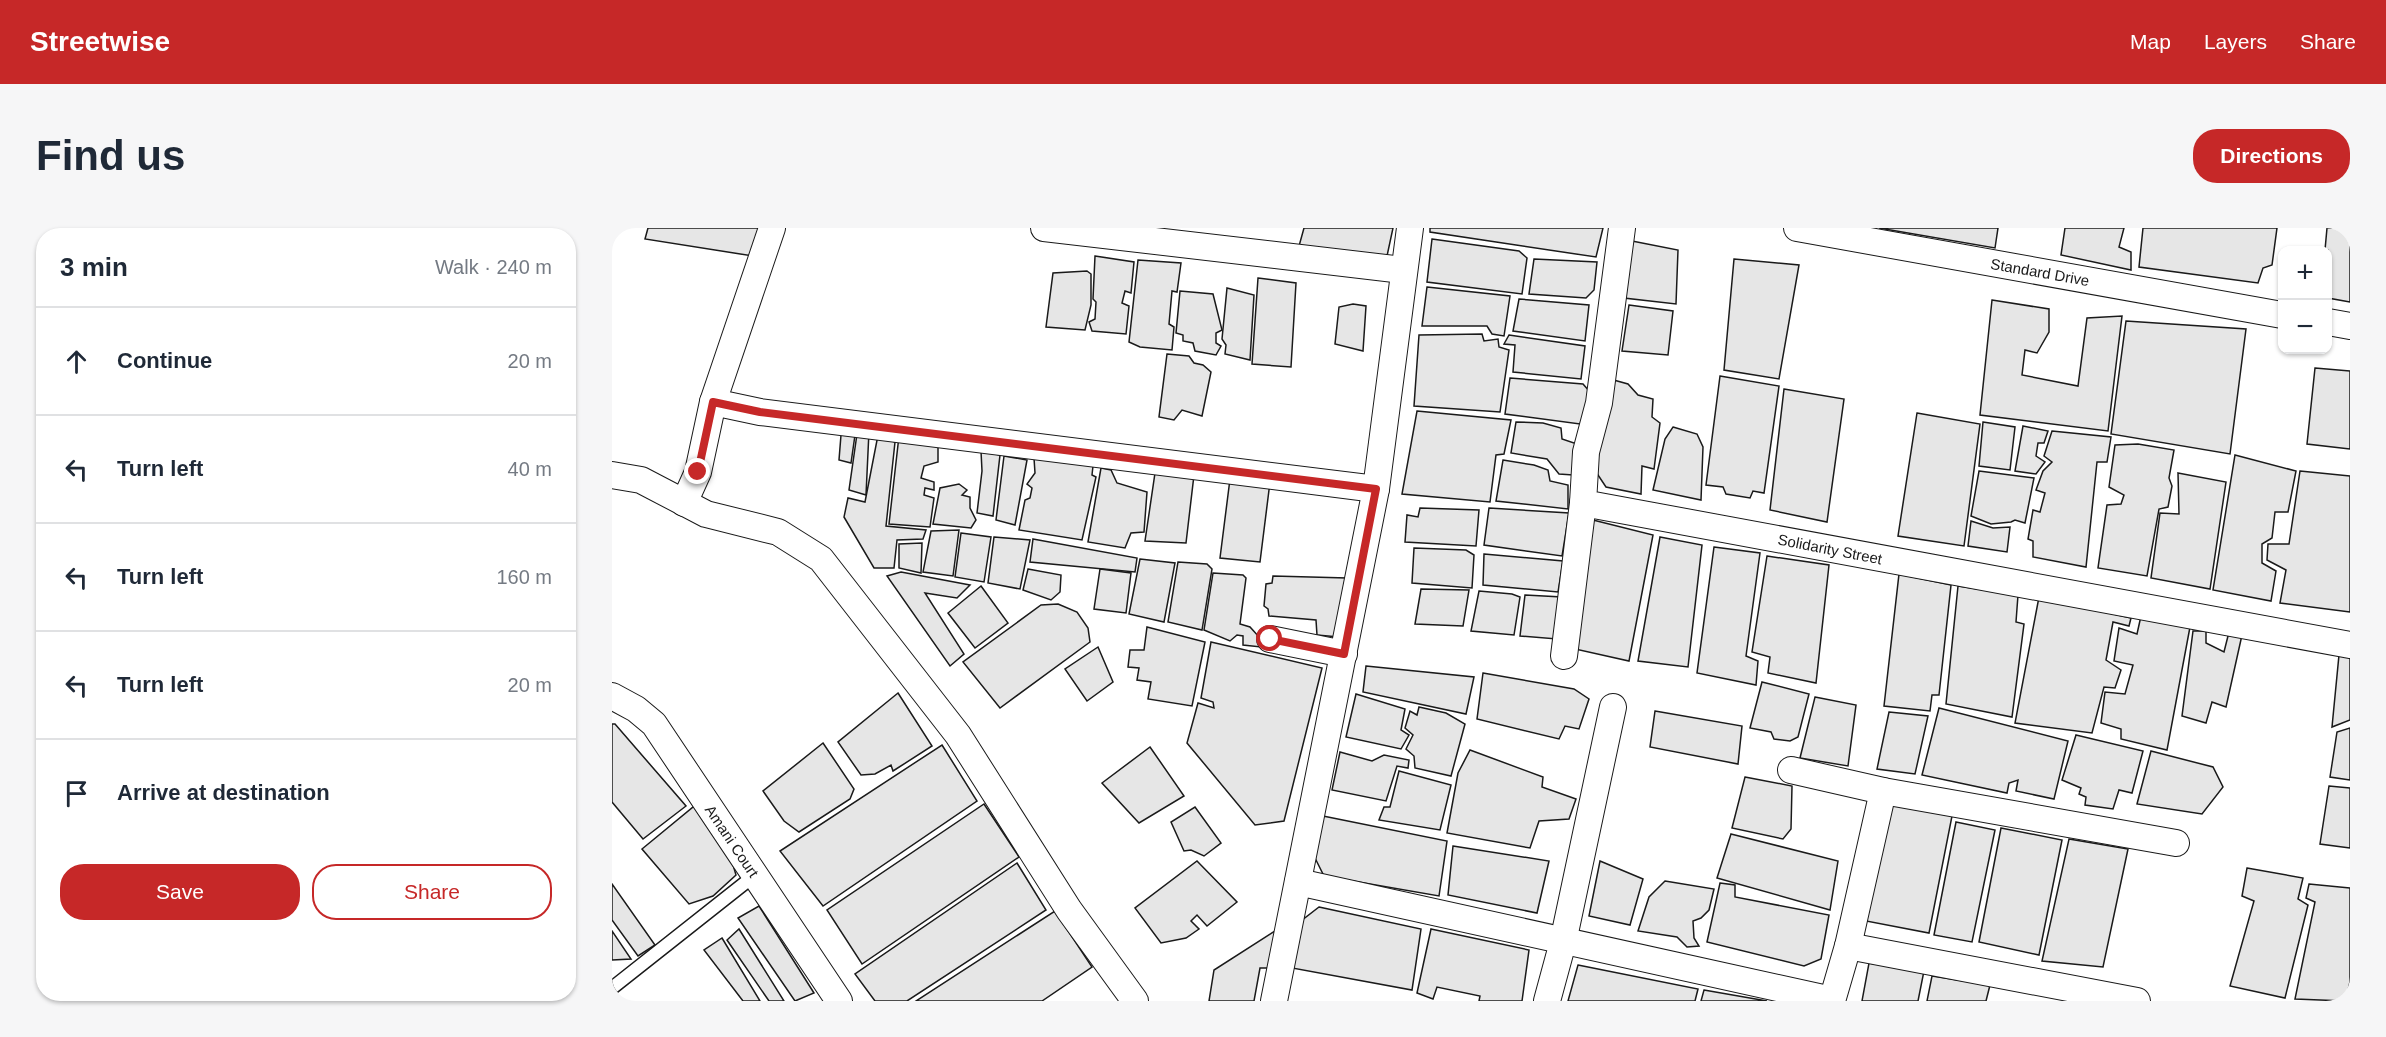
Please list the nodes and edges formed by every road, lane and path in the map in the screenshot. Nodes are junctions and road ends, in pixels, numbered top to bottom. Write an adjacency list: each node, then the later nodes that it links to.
1 (772, 228): 10 (street)
2 (1044, 228): 6 (street)
3 (1410, 228): 6 (street)
4 (1622, 228): 14 (street)
5 (1797, 228): 7 (street, Standard Drive)
6 (1403, 270): 12 (street)
7 (2278, 314)
8 (2332, 323): 9 (street)
9 (2350, 326)
10 (713, 402): 12 (street); 13 (street)
11 (612, 475): 13 (street)
12 (1376, 489): 17 (street)
13 (684, 503): 31 (street)
14 (1583, 503): 16 (street, Solidarity Street); 18 (street)
15 (1270, 639): 17 (street)
16 (2350, 645)
17 (1344, 654): 25 (street)
18 (1564, 656)
19 (612, 696): 24 (street, Amani Court)
20 (1613, 707): 26 (street)
21 (1791, 770): 22 (street)
22 (1883, 791): 23 (street); 27 (street)
23 (2176, 843)
24 (755, 875): 28 (lane); 30 (street, Amani Court)
25 (1298, 882): 26 (street); 32 (street)
26 (1563, 942): 29 (street); 33 (street)
27 (1848, 946): 29 (street); 34 (street)
28 (612, 988)
29 (1832, 1000)
30 (839, 1001)
31 (1135, 1001)
32 (1274, 1001)
33 (1547, 1001)
34 (2137, 1001)

